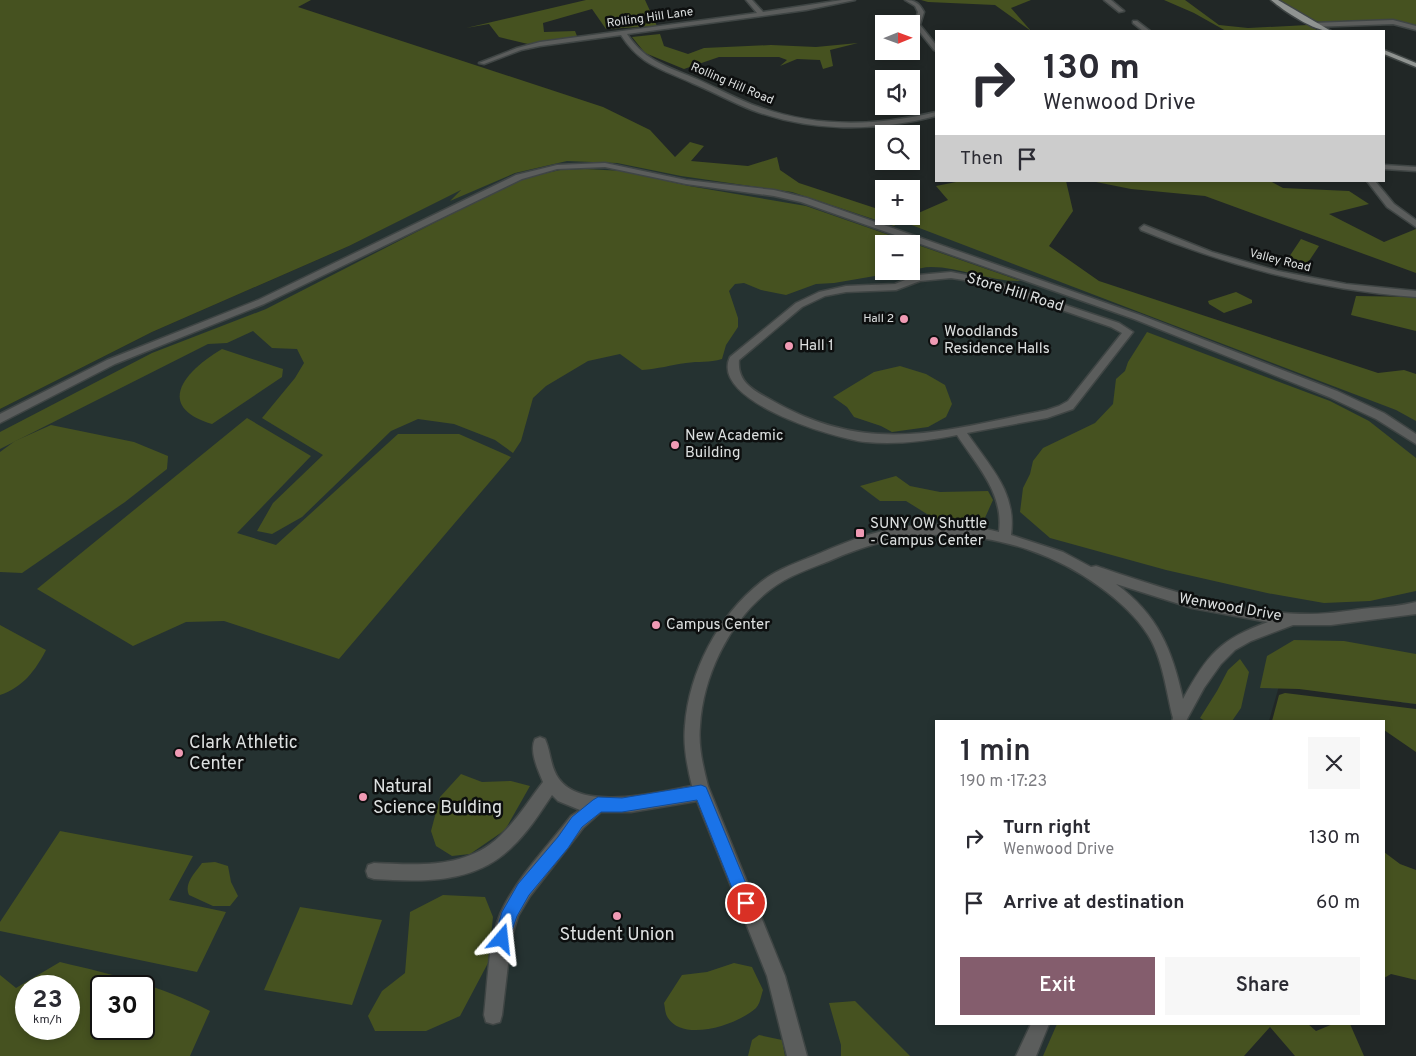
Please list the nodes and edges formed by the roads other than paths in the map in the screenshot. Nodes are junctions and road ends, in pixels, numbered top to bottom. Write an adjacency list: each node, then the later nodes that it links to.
1 (749, 0): 7 (street)
2 (852, 0): 7 (street, Rolling Hill Lane)
3 (908, 0): 14 (street)
4 (1107, 0): 6 (street)
5 (1274, 0): 9 (main road)
6 (1121, 11)
7 (762, 14): 13 (street, Rolling Hill Lane)
8 (1135, 22): 11 (street)
9 (1313, 25): 10 (street); 12 (main road)
10 (1416, 28)
11 (1146, 30)
12 (1325, 30)
13 (623, 33): 16 (street, Rolling Hill Lane); 18 (street, Rolling Hill Road)
14 (935, 48)
15 (1385, 52): 17 (main road)
16 (482, 63)
17 (1416, 65)
18 (935, 114)
19 (1385, 167): 20 (street)
20 (1416, 170)
21 (1372, 182): 22 (street)
22 (1416, 224)
23 (1144, 228): 24 (street, Valley Road)
24 (1416, 294)
25 (1137, 318): 26 (street, Store Hill Road); 27 (street); 29 (street)
26 (1128, 332): 28 (street, Store Hill Road); 28 (street, Store Hill Road)
27 (0, 419)
28 (959, 430): 30 (street)
29 (1416, 440)
30 (1004, 538): 31 (street, Wenwood Drive); 37 (street, Wenwood Drive)
31 (1078, 564): 33 (street, Wenwood Drive); 34 (street, Wenwood Drive)
32 (1416, 608): 33 (street)
33 (1293, 619): 34 (street, Wenwood Drive)
34 (1179, 720)
35 (540, 744): 36 (street)
36 (552, 783): 38 (street); 39 (street)
37 (701, 792): 38 (street); 42 (street, Wenwood Drive)
38 (598, 805): 40 (street)
39 (374, 871)
40 (493, 1015)
41 (1040, 1025): 43 (street)
42 (797, 1056)
43 (1026, 1056)

